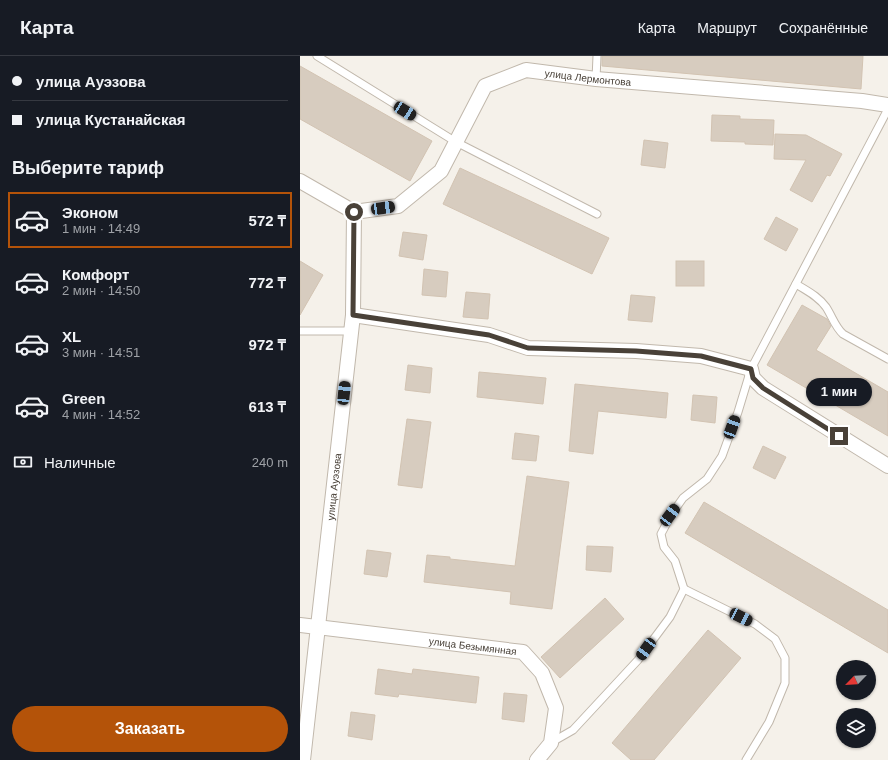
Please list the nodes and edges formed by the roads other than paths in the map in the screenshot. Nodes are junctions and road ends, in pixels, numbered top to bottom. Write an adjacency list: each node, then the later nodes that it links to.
1 (317, 56): 6 (lane)
2 (597, 56): 3 (lane)
3 (596, 80): 4 (street, улица Лермонтова); 6 (street, улица Лермонтова)
4 (888, 105)
5 (888, 109): 10 (lane)
6 (456, 142): 8 (street, улица Лермонтова); 9 (lane)
7 (300, 181): 8 (street)
8 (354, 212): 11 (street, улица Ауэзова)
9 (597, 214)
10 (796, 284): 14 (lane); 15 (lane)
11 (353, 315): 13 (street, улица Ауэзова); 15 (street)
12 (300, 331): 13 (lane)
13 (351, 331): 19 (street, улица Ауэзова)
14 (888, 359)
15 (751, 369): 16 (street); 17 (lane)
16 (888, 466)
17 (684, 589): 20 (lane); 23 (lane)
18 (300, 625): 19 (street, улица Безымянная)
19 (318, 627): 20 (street, улица Безымянная); 21 (street, улица Ауэзова)
20 (551, 743): 22 (street)
21 (303, 760)
22 (537, 760)
23 (746, 760)

